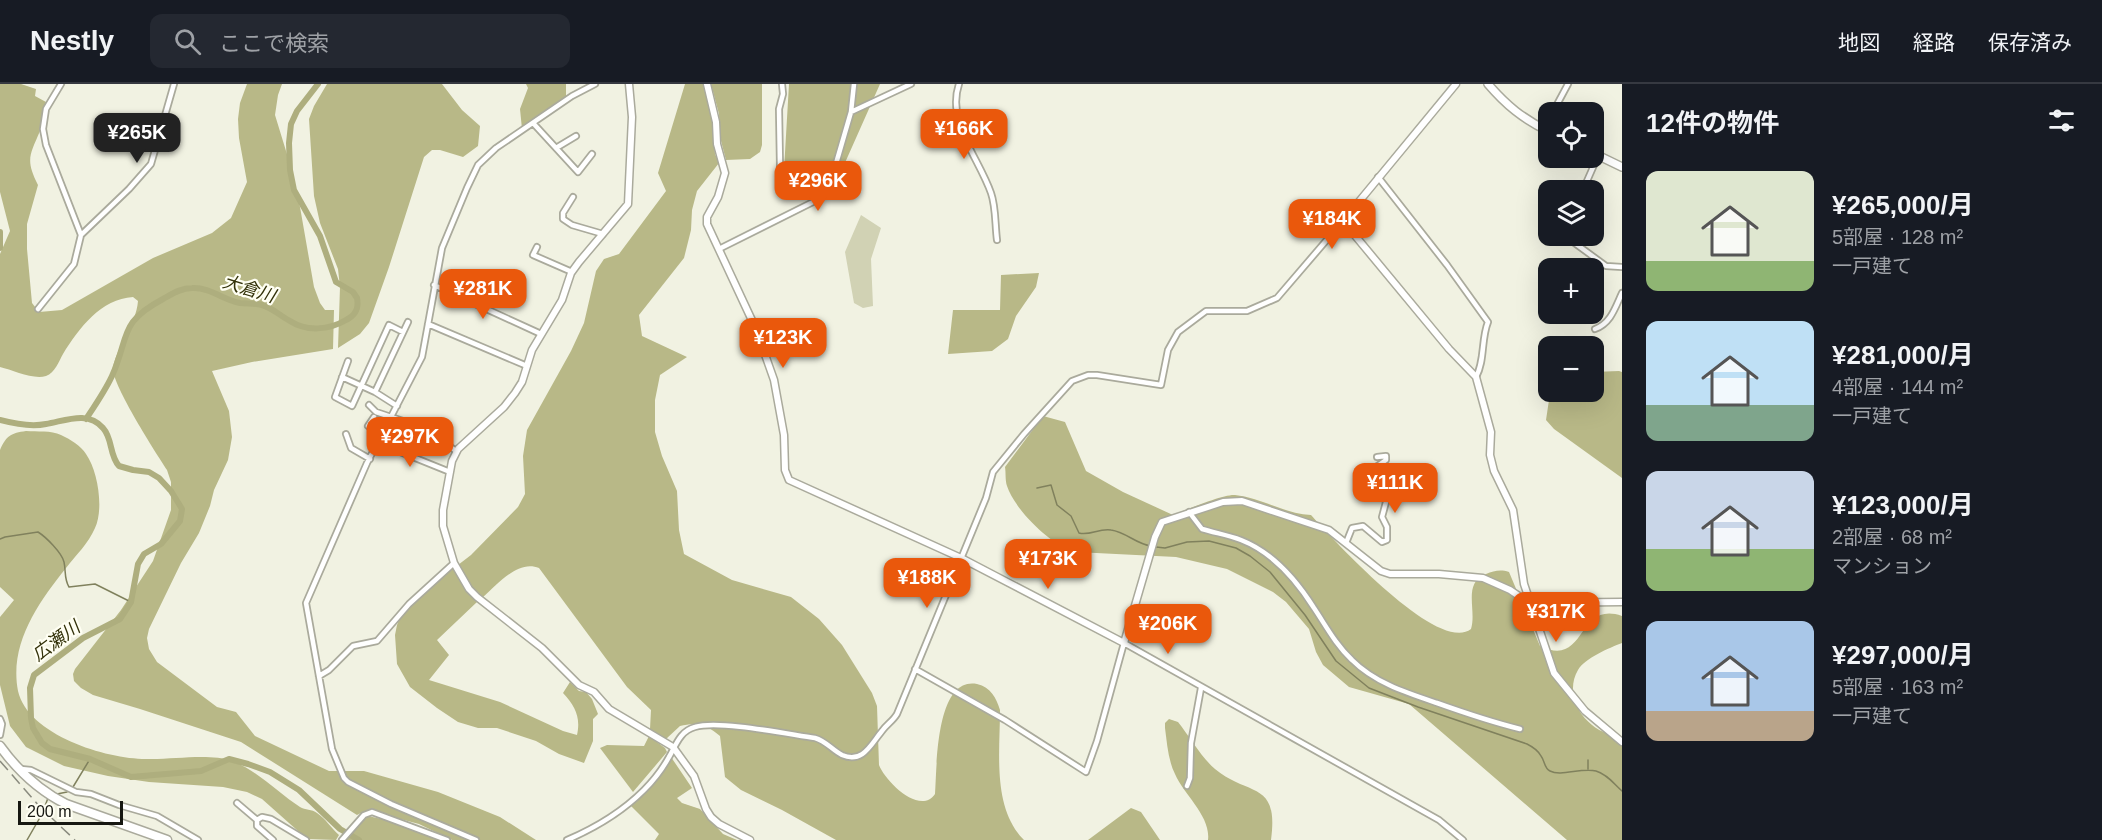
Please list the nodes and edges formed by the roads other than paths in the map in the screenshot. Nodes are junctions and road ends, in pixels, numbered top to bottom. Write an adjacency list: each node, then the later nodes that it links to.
1 (61, 84): 27 (street)
2 (174, 84): 27 (street)
3 (595, 84): 15 (street)
4 (629, 84): 26 (street)
5 (707, 84): 31 (street)
6 (782, 84): 21 (street)
7 (854, 84): 14 (street)
8 (911, 84): 14 (street)
9 (958, 84): 28 (street)
10 (1456, 84): 23 (street)
11 (1488, 84): 16 (main road)
12 (1568, 84): 13 (street)
13 (1558, 102)
14 (850, 112): 31 (street)
15 (533, 123): 18 (street); 34 (street)
16 (1538, 124)
17 (576, 136): 18 (street)
18 (556, 148): 19 (street)
19 (592, 154)
20 (1604, 158): 22 (main road)
21 (780, 166)
22 (1622, 167)
23 (1378, 177): 25 (street); 45 (street)
24 (573, 197): 26 (street)
25 (1343, 221): 45 (street); 61 (street)
26 (603, 234): 33 (street)
27 (81, 235): 36 (street)
28 (997, 240)
29 (1579, 246): 32 (street)
30 (537, 247): 33 (street)
31 (719, 249): 61 (street)
32 (1622, 267)
33 (572, 272): 41 (street)
34 (435, 285): 38 (street); 41 (street)
35 (1622, 293): 39 (street)
36 (39, 309)
37 (408, 322): 40 (street)
38 (428, 324): 43 (street); 49 (street)
39 (1595, 329)
40 (403, 332): 46 (street); 47 (street)
41 (541, 334): 43 (street)
42 (348, 361): 44 (street)
43 (527, 366): 55 (street)
44 (342, 377): 46 (street); 46 (street)
45 (1476, 377): 64 (street)
46 (362, 386): 47 (street)
47 (375, 392): 49 (street)
48 (369, 405): 51 (street)
49 (397, 406): 51 (street)
50 (374, 417): 53 (street)
51 (391, 417): 53 (street); 55 (street)
52 (346, 434): 57 (street)
53 (382, 434): 54 (street)
54 (378, 443): 57 (street); 58 (street)
55 (456, 451): 58 (street)
56 (1377, 457): 60 (street)
57 (370, 459): 67 (street)
58 (450, 472): 62 (street)
59 (1189, 512): 60 (street); 65 (street); 70 (street)
60 (1346, 543): 64 (street)
61 (961, 558): 65 (street); 66 (street)
62 (454, 563): 67 (street); 74 (street)
63 (1622, 602): 64 (street)
64 (1529, 603): 72 (street)
65 (1124, 644): 66 (street); 68 (street)
66 (915, 669): 74 (street)
67 (319, 676): 85 (street)
68 (1201, 688): 76 (street); 88 (street)
69 (0, 719): 71 (street)
70 (1520, 729)
71 (0, 735)
72 (1622, 742)
73 (0, 746): 75 (highway)
74 (673, 747): 86 (street); 87 (street)
75 (18, 770): 79 (highway); 80 (street)
76 (1187, 786)
77 (237, 803): 78 (street)
78 (257, 820): 81 (street); 82 (street)
79 (167, 840)
80 (198, 840)
81 (273, 840)
82 (306, 840)
83 (342, 840): 84 (street)
84 (447, 840)
85 (476, 840)
86 (567, 840)
87 (750, 840)
88 (1463, 840)

